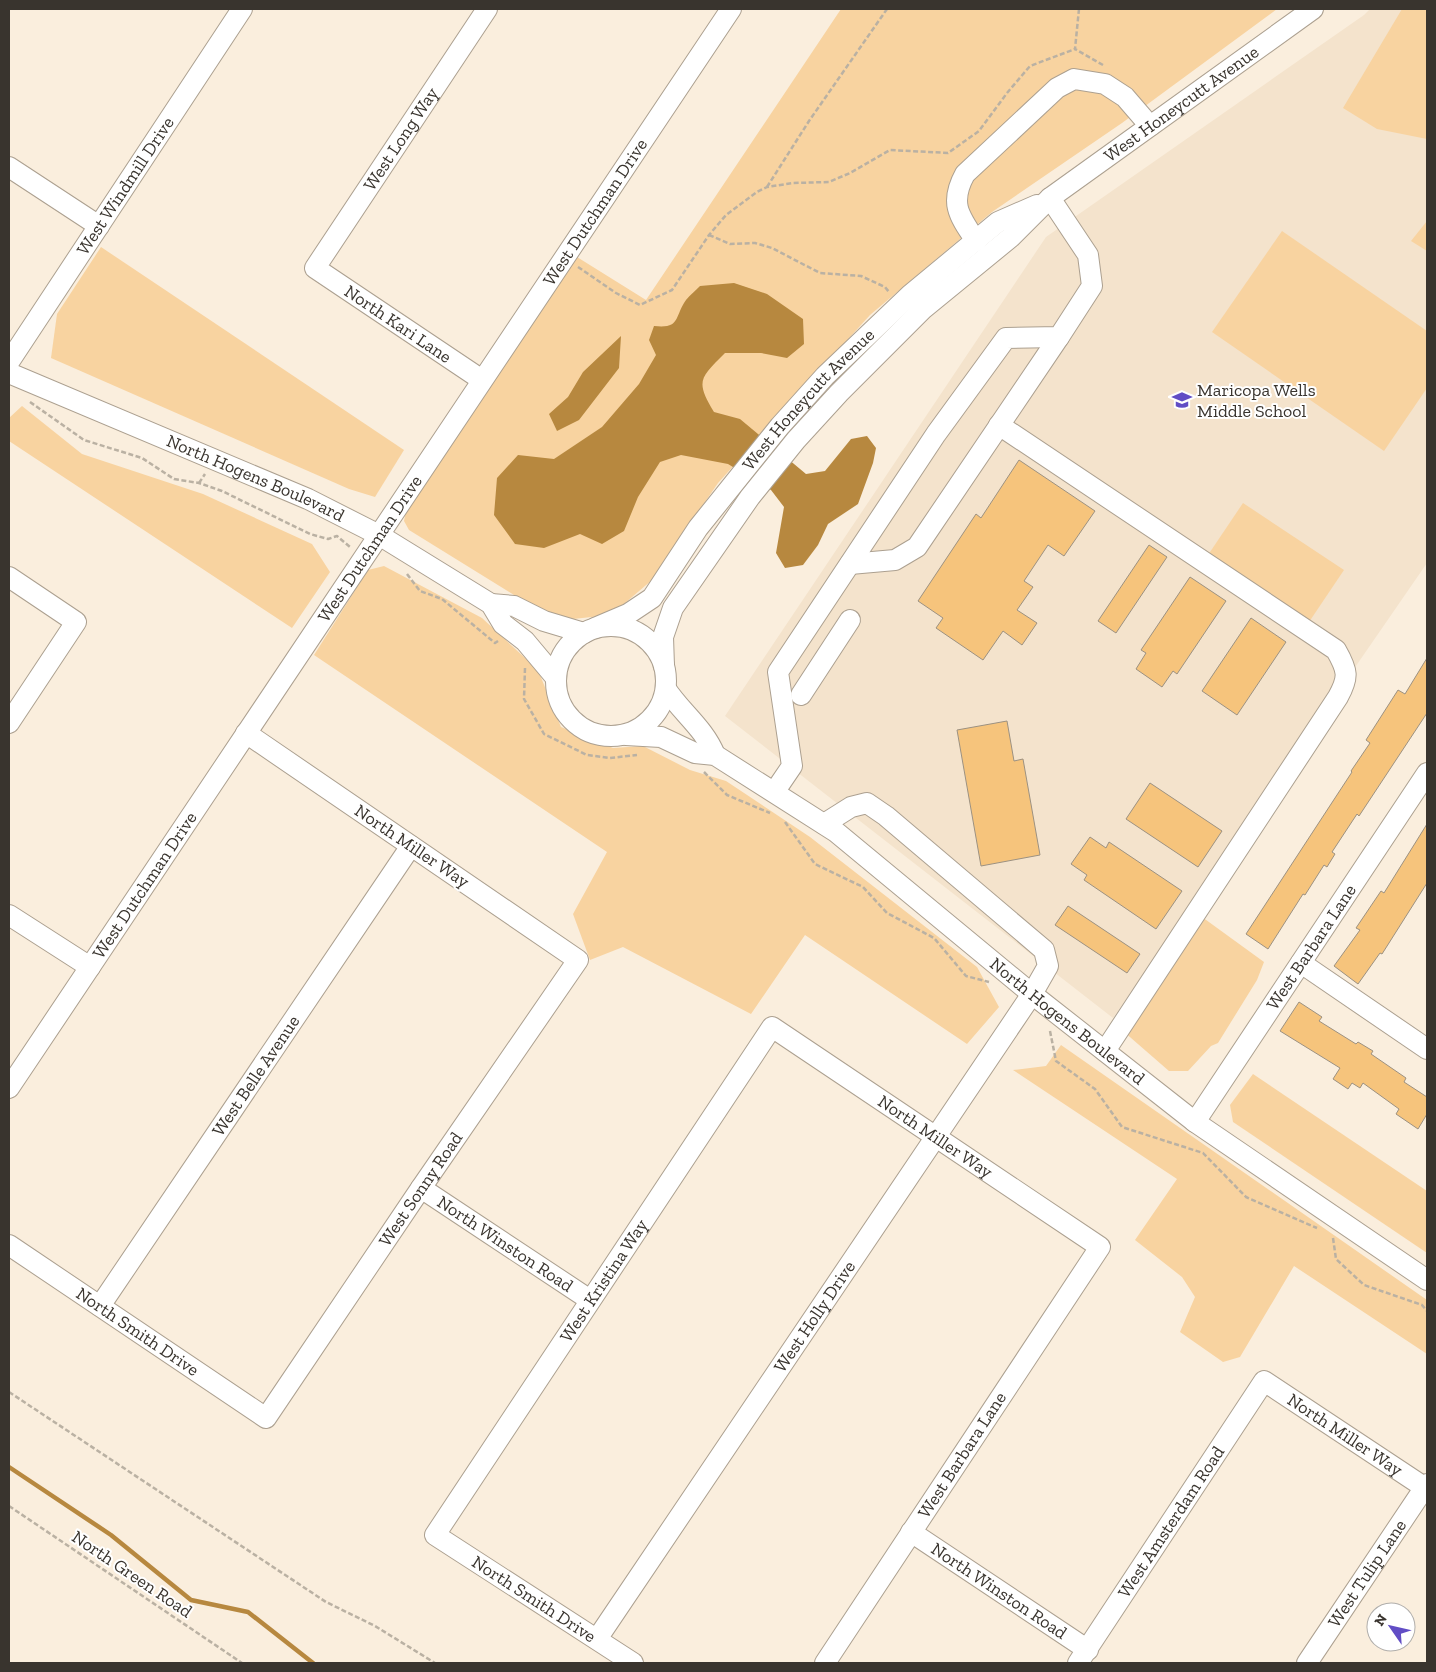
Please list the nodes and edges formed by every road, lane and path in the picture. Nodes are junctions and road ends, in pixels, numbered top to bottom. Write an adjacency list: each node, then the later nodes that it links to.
1 (242, 9): 11 (street, West Windmill Drive)
2 (487, 9): 15 (street, West Long Way)
3 (731, 9): 14 (street, West Dutchman Drive)
4 (887, 9): 9 (path)
5 (1314, 9): 7 (street, West Honeycutt Avenue)
6 (1075, 49): 9 (path)
7 (1150, 126): 10 (street, West Honeycutt Avenue); 13 (street)
8 (9, 167): 11 (street)
9 (767, 187): 12 (path)
10 (1050, 198): 13 (street, West Honeycutt Avenue); 17 (street); 33 (street, West Honeycutt Avenue)
11 (99, 226): 18 (street, West Windmill Drive)
12 (709, 235): 14 (path); 16 (path)
13 (976, 241): 16 (street, West Honeycutt Avenue)
14 (563, 259): 20 (street, West Dutchman Drive)
15 (315, 268): 20 (street, North Kari Lane)
16 (900, 304): 30 (street, West Honeycutt Avenue)
17 (1059, 336): 22 (street); 25 (street)
18 (9, 362)
19 (9, 373): 23 (street, North Hogens Boulevard)
20 (482, 380): 23 (street, West Dutchman Drive)
21 (25, 399): 24 (path)
22 (999, 425): 25 (street); 58 (street)
23 (379, 535): 24 (street, West Dutchman Drive); 28 (street, North Hogens Boulevard)
24 (364, 558): 38 (street, West Dutchman Drive)
25 (850, 564): 44 (street)
26 (403, 569): 31 (path)
27 (9, 577): 37 (street)
28 (491, 604): 30 (street, North Hogens Boulevard); 31 (street, North Hogens Boulevard)
29 (850, 620): 36 (street)
30 (590, 630): 33 (street); 34 (street)
31 (516, 634): 34 (street, North Hogens Boulevard)
32 (525, 664): 40 (path)
33 (664, 666): 35 (street)
34 (556, 678): 39 (street)
35 (666, 689): 39 (street); 41 (street, North Hogens Boulevard)
36 (801, 695)
37 (9, 723)
38 (246, 733): 48 (street, North Miller Way); 52 (street, West Dutchman Drive)
39 (626, 735): 41 (street, North Hogens Boulevard)
40 (640, 754)
41 (716, 754): 44 (street, North Hogens Boulevard)
42 (700, 768): 45 (path)
43 (1427, 773): 51 (street, West Barbara Lane)
44 (775, 791): 47 (street, North Hogens Boulevard)
45 (775, 815)
46 (783, 818): 53 (path)
47 (824, 824): 54 (street, North Hogens Boulevard); 54 (street, West Holly Drive)
48 (411, 846): 50 (street, North Miller Way); 69 (street, West Belle Avenue)
49 (9, 915): 52 (street)
50 (578, 960): 62 (street, West Sonny Road)
51 (1300, 963): 57 (street); 60 (street, West Barbara Lane)
52 (90, 967): 59 (street, West Dutchman Drive)
53 (992, 983)
54 (1032, 994): 58 (street, North Hogens Boulevard); 61 (street, West Holly Drive)
55 (772, 1026): 61 (street, North Miller Way); 68 (street, West Kristina Way)
56 (1050, 1028): 63 (path)
57 (1427, 1049)
58 (1105, 1051): 60 (street, North Hogens Boulevard)
59 (9, 1088)
60 (1195, 1122): 67 (street, North Hogens Boulevard)
61 (936, 1137): 66 (street, North Miller Way); 78 (street, West Holly Drive)
62 (420, 1188): 68 (street, North Winston Road); 73 (street, West Sonny Road)
63 (1323, 1231)
64 (1332, 1234): 70 (path)
65 (9, 1245): 69 (street, North Smith Drive)
66 (1100, 1247): 76 (street, West Barbara Lane)
67 (1427, 1280)
68 (590, 1300): 77 (street, West Kristina Way)
69 (100, 1306): 73 (street, North Smith Drive)
70 (1427, 1311)
71 (1264, 1381): 74 (street, North Miller Way); 79 (street, West Amsterdam Road)
72 (9, 1392): 81 (path)
73 (266, 1418)
74 (1427, 1487): 84 (street, West Tulip Lane)
75 (9, 1506): 80 (path, North Green Road)
76 (911, 1532): 79 (street, North Winston Road); 83 (street, West Barbara Lane)
77 (435, 1535): 78 (street, North Smith Drive)
78 (597, 1639): 82 (street, North Smith Drive)
79 (1083, 1656)
80 (242, 1663)
81 (435, 1663)
82 (633, 1663)
83 (825, 1663)
84 (1307, 1663)

